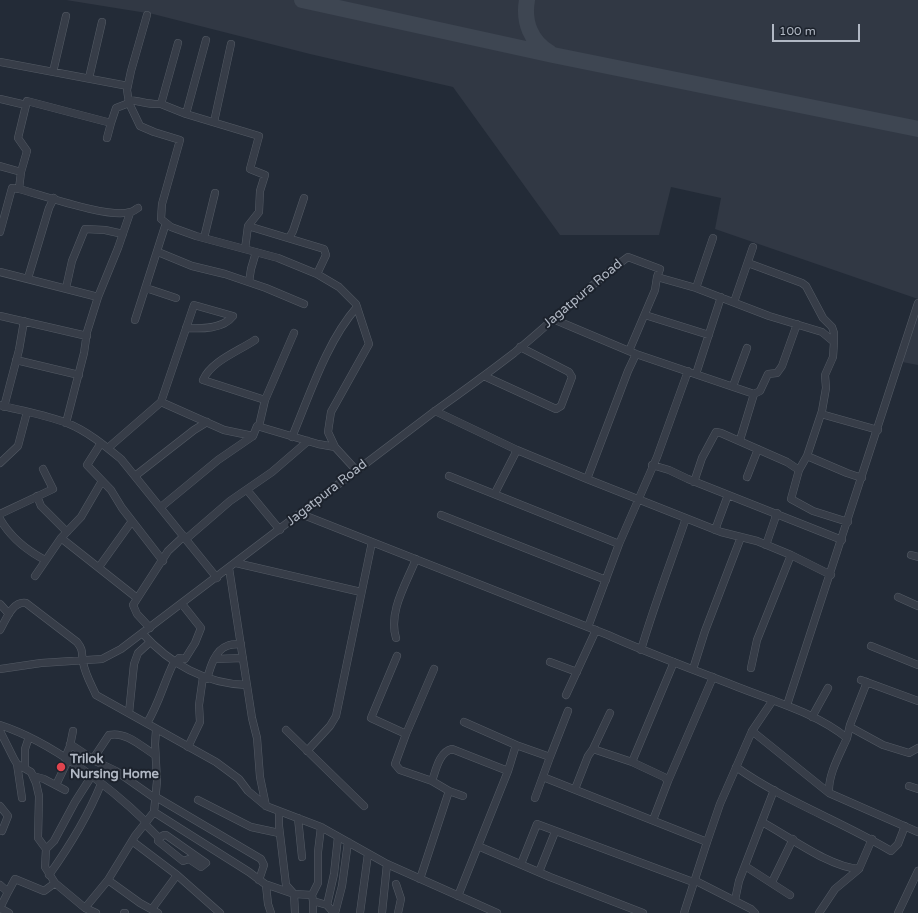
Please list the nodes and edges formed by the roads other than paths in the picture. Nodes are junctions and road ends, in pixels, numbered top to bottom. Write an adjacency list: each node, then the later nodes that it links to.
1 (147, 15): 10 (street)
2 (66, 16): 8 (street)
3 (102, 22): 9 (street)
4 (206, 40): 15 (street)
5 (178, 43): 13 (street)
6 (231, 44): 16 (street)
7 (0, 62): 8 (street)
8 (53, 72): 9 (street)
9 (89, 78): 10 (street)
10 (128, 86): 12 (street)
11 (0, 99): 14 (street)
12 (129, 102): 13 (street); 17 (street); 27 (street)
13 (161, 104): 15 (street)
14 (26, 105): 17 (street); 20 (street)
15 (186, 114): 16 (street)
16 (214, 122): 28 (street)
17 (111, 123): 18 (street)
18 (107, 138)
19 (0, 166): 20 (street)
20 (21, 172): 21 (street)
21 (19, 189): 23 (street); 29 (street)
22 (215, 193): 31 (street)
23 (54, 198): 26 (street); 42 (street)
24 (304, 198): 32 (street)
25 (138, 208): 26 (street)
26 (130, 213): 30 (street)
27 (166, 223): 31 (street); 36 (street)
28 (248, 226): 32 (street); 35 (street)
29 (0, 232)
30 (123, 234): 44 (street); 47 (street)
31 (204, 238): 35 (street)
32 (289, 238): 40 (street)
33 (713, 238): 46 (street)
34 (753, 247): 38 (street)
35 (244, 249): 37 (street)
36 (158, 252): 43 (street); 45 (street)
37 (256, 252): 40 (street); 43 (street)
38 (748, 263): 50 (street); 65 (street)
39 (0, 272): 42 (street)
40 (317, 274): 53 (street)
41 (657, 277): 46 (street); 54 (street); 56 (street, Jagatpura Road)
42 (28, 278): 44 (street)
43 (250, 282): 52 (street)
44 (66, 288): 47 (street)
45 (146, 288): 49 (street); 57 (street)
46 (696, 288): 48 (street)
47 (98, 297): 63 (street)
48 (721, 297): 50 (street); 62 (street)
49 (176, 298)
50 (734, 302): 59 (street)
51 (918, 303): 85 (street)
52 (304, 304)
53 (357, 307): 87 (street); 91 (street)
54 (644, 315): 62 (street); 68 (street)
55 (0, 316): 58 (street)
56 (553, 319): 66 (street, Jagatpura Road); 68 (street)
57 (135, 320)
58 (24, 321): 63 (street); 69 (street)
59 (797, 324): 65 (street); 75 (street)
60 (186, 328): 60 (street); 77 (street)
61 (294, 333): 76 (street)
62 (709, 335): 71 (street)
63 (87, 336): 72 (street)
64 (255, 340): 76 (street)
65 (834, 342): 81 (street)
66 (520, 347): 73 (street, Jagatpura Road); 73 (street)
67 (746, 348): 74 (street)
68 (633, 353): 70 (street); 105 (street)
69 (16, 360): 72 (street); 78 (street)
70 (688, 371): 71 (street); 97 (street)
71 (696, 374): 74 (street)
72 (79, 375): 83 (street)
73 (484, 376): 79 (street, Jagatpura Road)
74 (733, 386): 75 (street)
75 (754, 394): 88 (street)
76 (265, 400): 84 (street)
77 (161, 402): 82 (street); 92 (street)
78 (2, 406): 80 (street)
79 (435, 411): 94 (street); 99 (street, Jagatpura Road)
80 (27, 412): 83 (street); 96 (street)
81 (821, 414): 85 (street); 95 (street)
82 (207, 422): 86 (street); 101 (street)
83 (66, 423): 90 (street)
84 (258, 426): 86 (street); 87 (street)
85 (878, 430): 104 (street)
86 (253, 436): 113 (street)
87 (292, 437): 89 (street)
88 (740, 440): 93 (street); 107 (street)
89 (308, 441): 91 (street); 108 (street)
90 (101, 443): 92 (street); 106 (street)
91 (335, 447): 99 (street)
92 (108, 448): 101 (street)
93 (758, 449): 100 (street); 103 (street)
94 (517, 450): 105 (street); 109 (street)
95 (807, 456): 100 (street); 104 (street)
96 (2, 459)
97 (652, 465): 107 (street); 112 (street)
98 (43, 469): 111 (street)
99 (356, 470): 116 (street, Jagatpura Road)
100 (799, 470): 121 (street)
101 (135, 476): 113 (street)
102 (449, 476): 109 (street)
103 (747, 477)
104 (862, 478): 121 (street)
105 (587, 479): 112 (street)
106 (102, 481): 120 (street); 124 (street)
107 (694, 482): 110 (street)
108 (247, 490): 122 (street); 127 (street)
109 (495, 493): 130 (street)
110 (728, 495): 114 (street); 123 (street)
111 (37, 496): 115 (street); 124 (street)
112 (638, 500): 118 (street); 130 (street)
113 (161, 507): 127 (street)
114 (777, 513): 128 (street); 131 (street)
115 (0, 514)
116 (301, 514): 122 (street, Jagatpura Road); 129 (street)
117 (441, 515): 144 (street)
118 (686, 518): 123 (street); 161 (street)
119 (0, 519): 136 (street)
120 (132, 521): 137 (street); 139 (street)
121 (848, 522): 128 (street)
122 (280, 530): 138 (street, Jagatpura Road)
123 (715, 530): 125 (street)
124 (67, 532): 126 (street)
125 (741, 537): 131 (street); 173 (street)
126 (61, 538): 136 (street); 139 (street)
127 (185, 538): 137 (street); 143 (street)
128 (842, 540): 141 (street)
129 (372, 542): 135 (street); 145 (street)
130 (619, 544): 144 (street)
131 (766, 545): 132 (street)
132 (791, 555): 141 (street); 170 (street)
133 (911, 555): 134 (street)
134 (918, 558)
135 (416, 559): 152 (street); 157 (street)
136 (45, 560): 142 (street)
137 (162, 561): 147 (street)
138 (236, 563): 140 (street, Jagatpura Road); 145 (street)
139 (99, 567): 147 (street)
140 (229, 568): 143 (street, Jagatpura Road); 159 (street)
141 (831, 575): 182 (street)
142 (35, 576)
143 (217, 578): 149 (street, Jagatpura Road)
144 (606, 580): 152 (street)
145 (361, 592): 204 (street)
146 (898, 597): 150 (street)
147 (137, 598): 153 (street)
148 (0, 604): 151 (street)
149 (182, 604): 153 (street, Jagatpura Road); 168 (street)
150 (918, 606)
151 (9, 614): 154 (street); 165 (street)
152 (588, 627): 155 (street)
153 (150, 628): 156 (street, Jagatpura Road)
154 (0, 630)
155 (596, 630): 161 (street); 174 (street)
156 (142, 633): 158 (street); 165 (street, Jagatpura Road)
157 (396, 638)
158 (150, 642): 168 (street); 184 (street)
159 (240, 644): 163 (street); 164 (street)
160 (871, 646): 169 (street)
161 (641, 650): 167 (street)
162 (397, 656): 196 (street)
163 (243, 658): 164 (street); 177 (street)
164 (214, 660): 176 (street)
165 (82, 662): 171 (street, Jagatpura Road); 184 (street)
166 (550, 662): 174 (street)
167 (674, 662): 173 (street); 209 (street)
168 (175, 663): 176 (street); 188 (street)
169 (918, 665)
170 (751, 668)
171 (0, 669)
172 (434, 669): 196 (street)
173 (693, 669): 175 (street)
174 (577, 672): 179 (street)
175 (713, 677): 180 (street); 218 (street)
176 (205, 678): 177 (street); 201 (street)
177 (247, 685): 234 (street)
178 (828, 688): 186 (street)
179 (566, 695)
180 (773, 700): 182 (street); 194 (street)
181 (918, 701): 190 (street)
182 (787, 705): 186 (street)
183 (568, 712): 206 (street)
184 (129, 713): 188 (street)
185 (610, 713): 203 (street)
186 (812, 717): 198 (street)
187 (464, 722): 200 (street)
188 (147, 723): 191 (street)
189 (0, 725): 197 (street)
190 (850, 727): 198 (street); 202 (street)
191 (156, 730): 201 (street); 205 (street)
192 (286, 730): 204 (street)
193 (73, 731): 199 (street)
194 (752, 731): 211 (street); 227 (street)
195 (0, 732): 210 (street)
196 (406, 734): 217 (street)
197 (29, 737): 207 (street); 212 (street)
198 (847, 738): 227 (street)
199 (70, 744): 207 (street); 208 (street)
200 (516, 745): 206 (street); 213 (street)
201 (188, 747): 234 (street)
202 (918, 748)
203 (594, 749): 209 (street); 222 (street)
204 (307, 750): 235 (street)
205 (155, 755): 208 (street); 230 (street)
206 (550, 757): 216 (street)
207 (67, 759): 215 (street); 220 (street)
208 (93, 759): 230 (street)
209 (632, 762): 218 (street)
210 (17, 764): 212 (street); 229 (street)
211 (736, 767): 224 (street); 254 (street)
212 (25, 768): 214 (street)
213 (508, 771): 217 (street); 255 (street)
214 (33, 776): 220 (street); 256 (street)
215 (91, 777): 219 (street); 256 (street)
216 (543, 777): 222 (street); 231 (street)
217 (432, 781): 226 (street)
218 (668, 781): 239 (street)
219 (101, 784): 241 (street); 265 (street)
220 (56, 785): 223 (street)
221 (909, 786): 225 (street)
222 (575, 789): 239 (street)
223 (65, 790)
224 (774, 790): 240 (street); 251 (street)
225 (918, 790)
226 (449, 791): 228 (street); 267 (street)
227 (830, 792): 242 (street)
228 (463, 796)
229 (22, 798)
230 (156, 798): 236 (street); 269 (street)
231 (535, 798)
232 (198, 800): 247 (street)
233 (0, 806): 244 (street)
234 (266, 806): 237 (street)
235 (364, 806)
236 (154, 812): 241 (street); 269 (street)
237 (279, 812): 238 (street); 247 (street)
238 (298, 818): 243 (street); 258 (street)
239 (653, 820): 254 (street)
240 (762, 822): 250 (street); 261 (street)
241 (146, 823): 249 (street); 252 (street)
242 (905, 826): 246 (street); 251 (street)
243 (321, 827): 248 (street); 280 (street)
244 (1, 832)
245 (555, 832): 259 (street); 264 (street); 270 (street)
246 (918, 832)
247 (279, 834): 277 (street)
248 (338, 837): 253 (street); 282 (street)
249 (159, 838): 249 (street)
250 (793, 839): 262 (street); 271 (street)
251 (872, 839): 262 (street)
252 (132, 841): 266 (street); 268 (street)
253 (348, 842): 257 (street); 292 (street)
254 (708, 842): 270 (street)
255 (478, 846): 259 (street); 279 (street)
256 (46, 849): 265 (street)
257 (368, 854): 260 (street); 293 (street)
258 (302, 857)
259 (521, 864): 264 (street)
260 (390, 865): 267 (street); 294 (street)
261 (745, 866): 271 (street); 281 (street)
262 (859, 869): 300 (street)
263 (918, 871): 301 (street)
264 (539, 872): 297 (street)
265 (49, 875): 272 (street)
266 (177, 875): 285 (street); 288 (street)
267 (416, 877): 279 (street)
268 (108, 880): 284 (street); 285 (street)
269 (259, 880): 275 (street)
270 (693, 881): 281 (street); 298 (street)
271 (772, 882): 278 (street)
272 (55, 883): 276 (street); 284 (street)
273 (396, 884): 295 (street)
274 (0, 885): 276 (street)
275 (266, 885): 277 (street); 289 (street)
276 (8, 892): 283 (street)
277 (294, 894): 280 (street); 290 (street)
278 (790, 895)
279 (458, 896): 296 (street)
280 (313, 898): 282 (street); 291 (street)
281 (735, 900): 299 (street)
282 (327, 905): 292 (street)
283 (0, 908): 286 (street)
284 (87, 910): 287 (street)
285 (155, 911)
286 (8, 913)
287 (96, 913)
288 (220, 913)
289 (271, 913)
290 (295, 913)
291 (313, 913)
292 (335, 913)
293 (360, 913)
294 (382, 913)
295 (398, 913)
296 (498, 913)
297 (643, 913)
298 (684, 913)
299 (755, 913)
300 (819, 913)
301 (898, 913)

